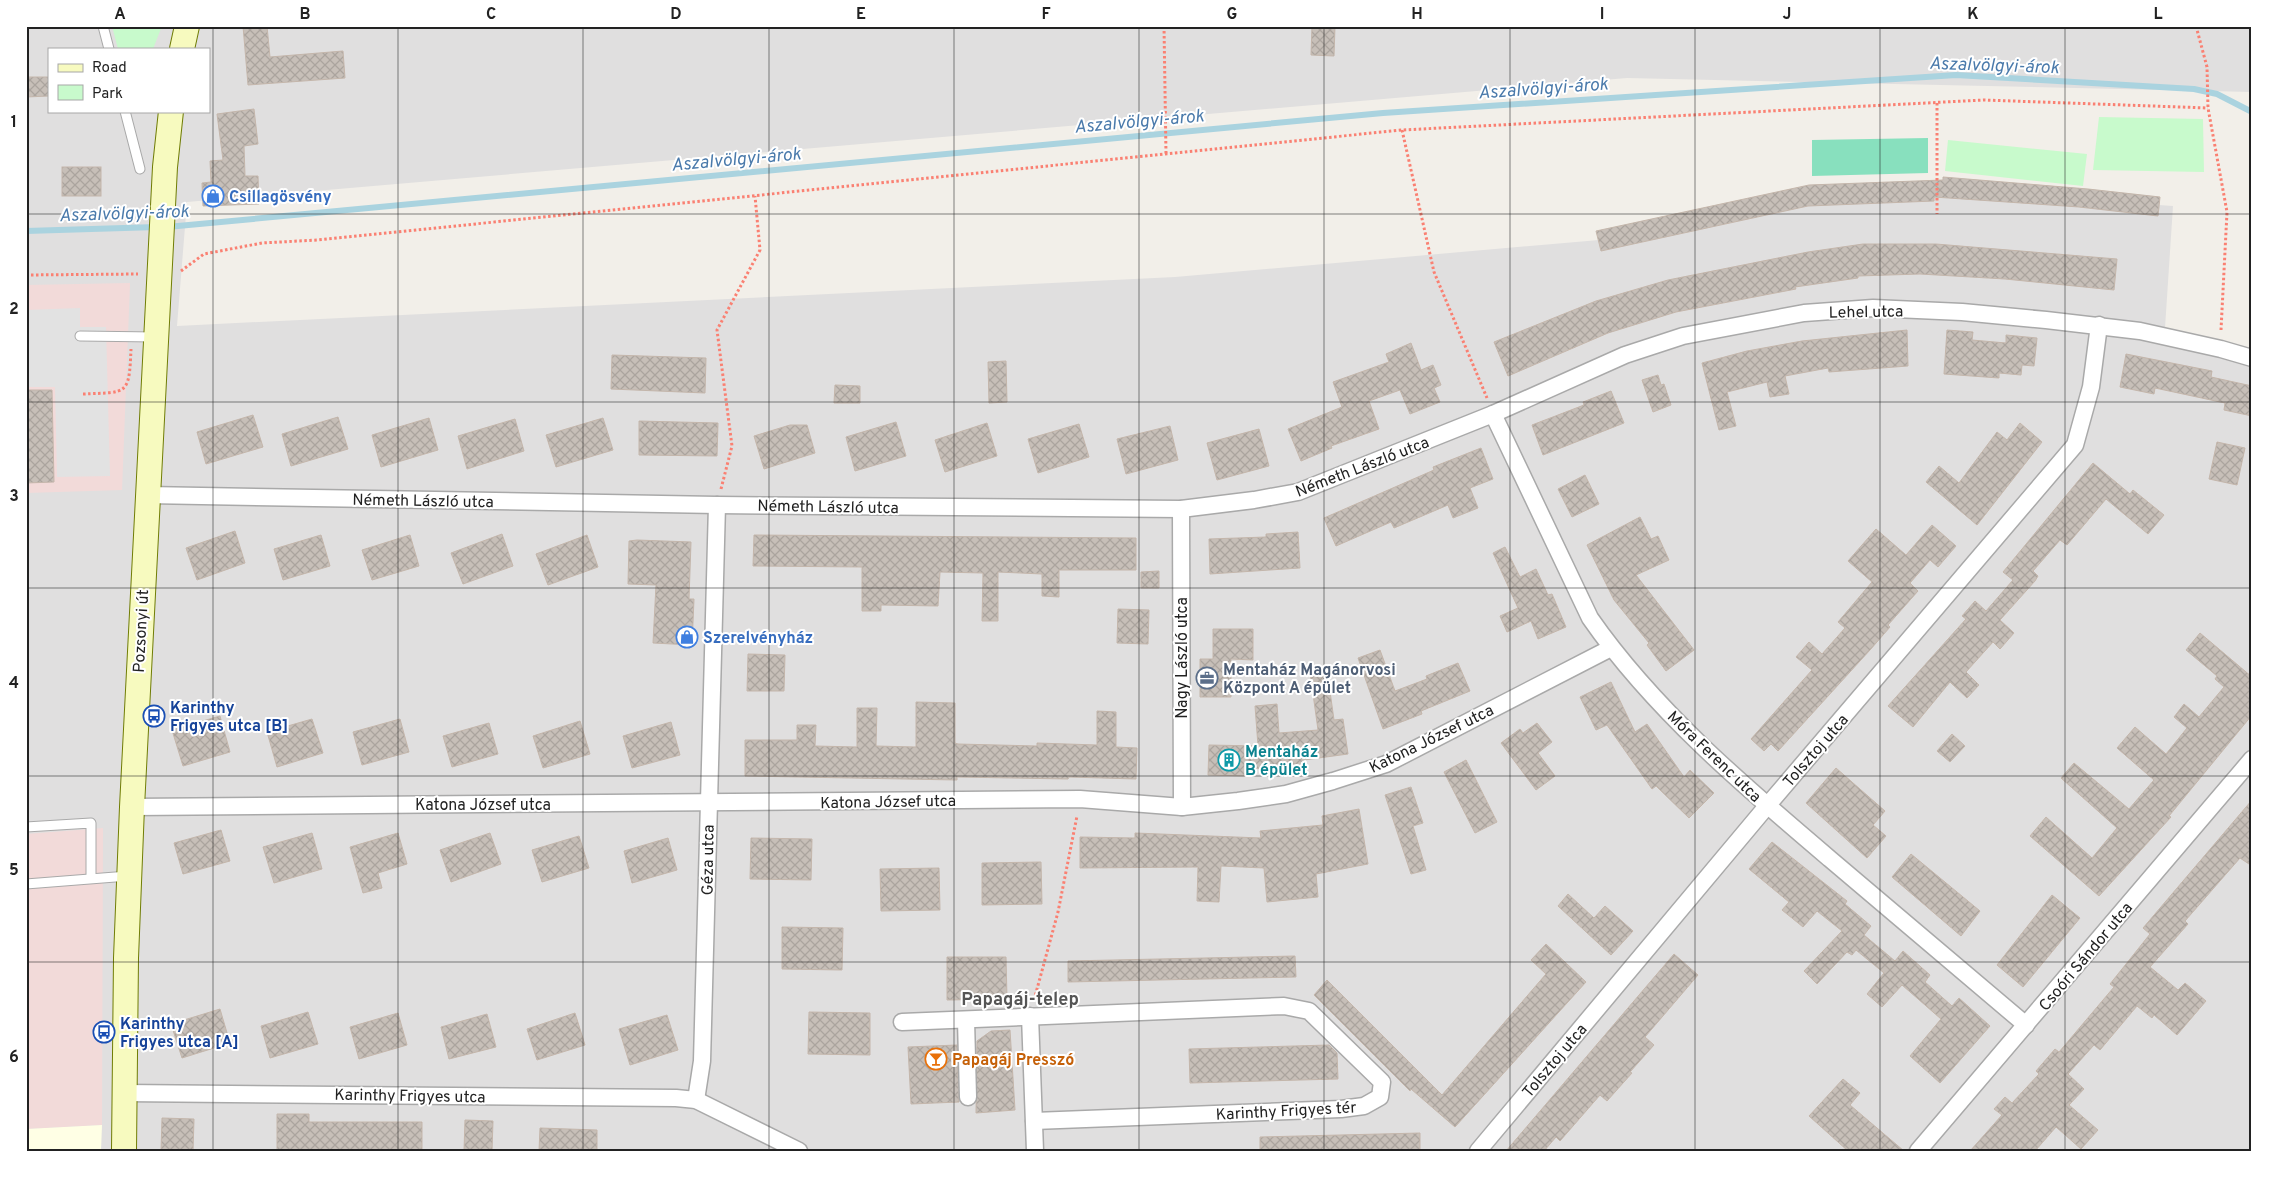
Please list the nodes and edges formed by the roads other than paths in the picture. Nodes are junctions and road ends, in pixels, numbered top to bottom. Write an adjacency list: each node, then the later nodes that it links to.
1 (103, 26): 3 (lane)
2 (187, 26): 4 (street)
3 (109, 48)
4 (182, 48)
5 (125, 112): 7 (lane)
6 (171, 112): 10 (street, Pozsonyi út)
7 (140, 169)
8 (2099, 325): 11 (street, Lehel utca); 12 (street, Lehel utca); 20 (street, Tolsztoj utca)
9 (80, 336): 10 (lane)
10 (155, 337): 13 (street, Pozsonyi út)
11 (2252, 358)
12 (1493, 414): 15 (street, Németh László utca); 16 (street, Móra Ferenc utca)
13 (147, 496): 14 (street, Németh László utca); 21 (street, Pozsonyi út)
14 (717, 505): 15 (street, Németh László utca); 18 (street, Géza utca)
15 (1181, 509): 19 (street, Nagy László utca)
16 (1611, 648): 19 (street, Katona József utca); 20 (street, Móra Ferenc utca)
17 (2252, 759): 29 (street, Csoóri Sándor utca)
18 (709, 803): 19 (street, Katona József utca); 21 (street, Katona József utca); 32 (street, Géza utca)
19 (1182, 806)
20 (1767, 806): 29 (street, Móra Ferenc utca); 37 (street, Tolsztoj utca)
21 (132, 807): 23 (street, Pozsonyi út)
22 (26, 827): 24 (lane)
23 (130, 876): 24 (lane); 30 (street, Pozsonyi út)
24 (91, 878): 25 (lane)
25 (26, 884)
26 (1030, 1016): 27 (street, Karinthy Frigyes tér); 33 (street); 33 (street, Karinthy Frigyes tér)
27 (966, 1020): 28 (street, Karinthy Frigyes tér); 31 (street)
28 (902, 1022)
29 (2026, 1025): 38 (street, Csoóri Sándor utca)
30 (124, 1093): 32 (street, Karinthy Frigyes utca); 34 (street, Pozsonyi út)
31 (968, 1098)
32 (696, 1100): 35 (street)
33 (1034, 1121): 36 (street)
34 (124, 1151)
35 (798, 1151)
36 (1035, 1151)
37 (1478, 1151)
38 (1918, 1151)

